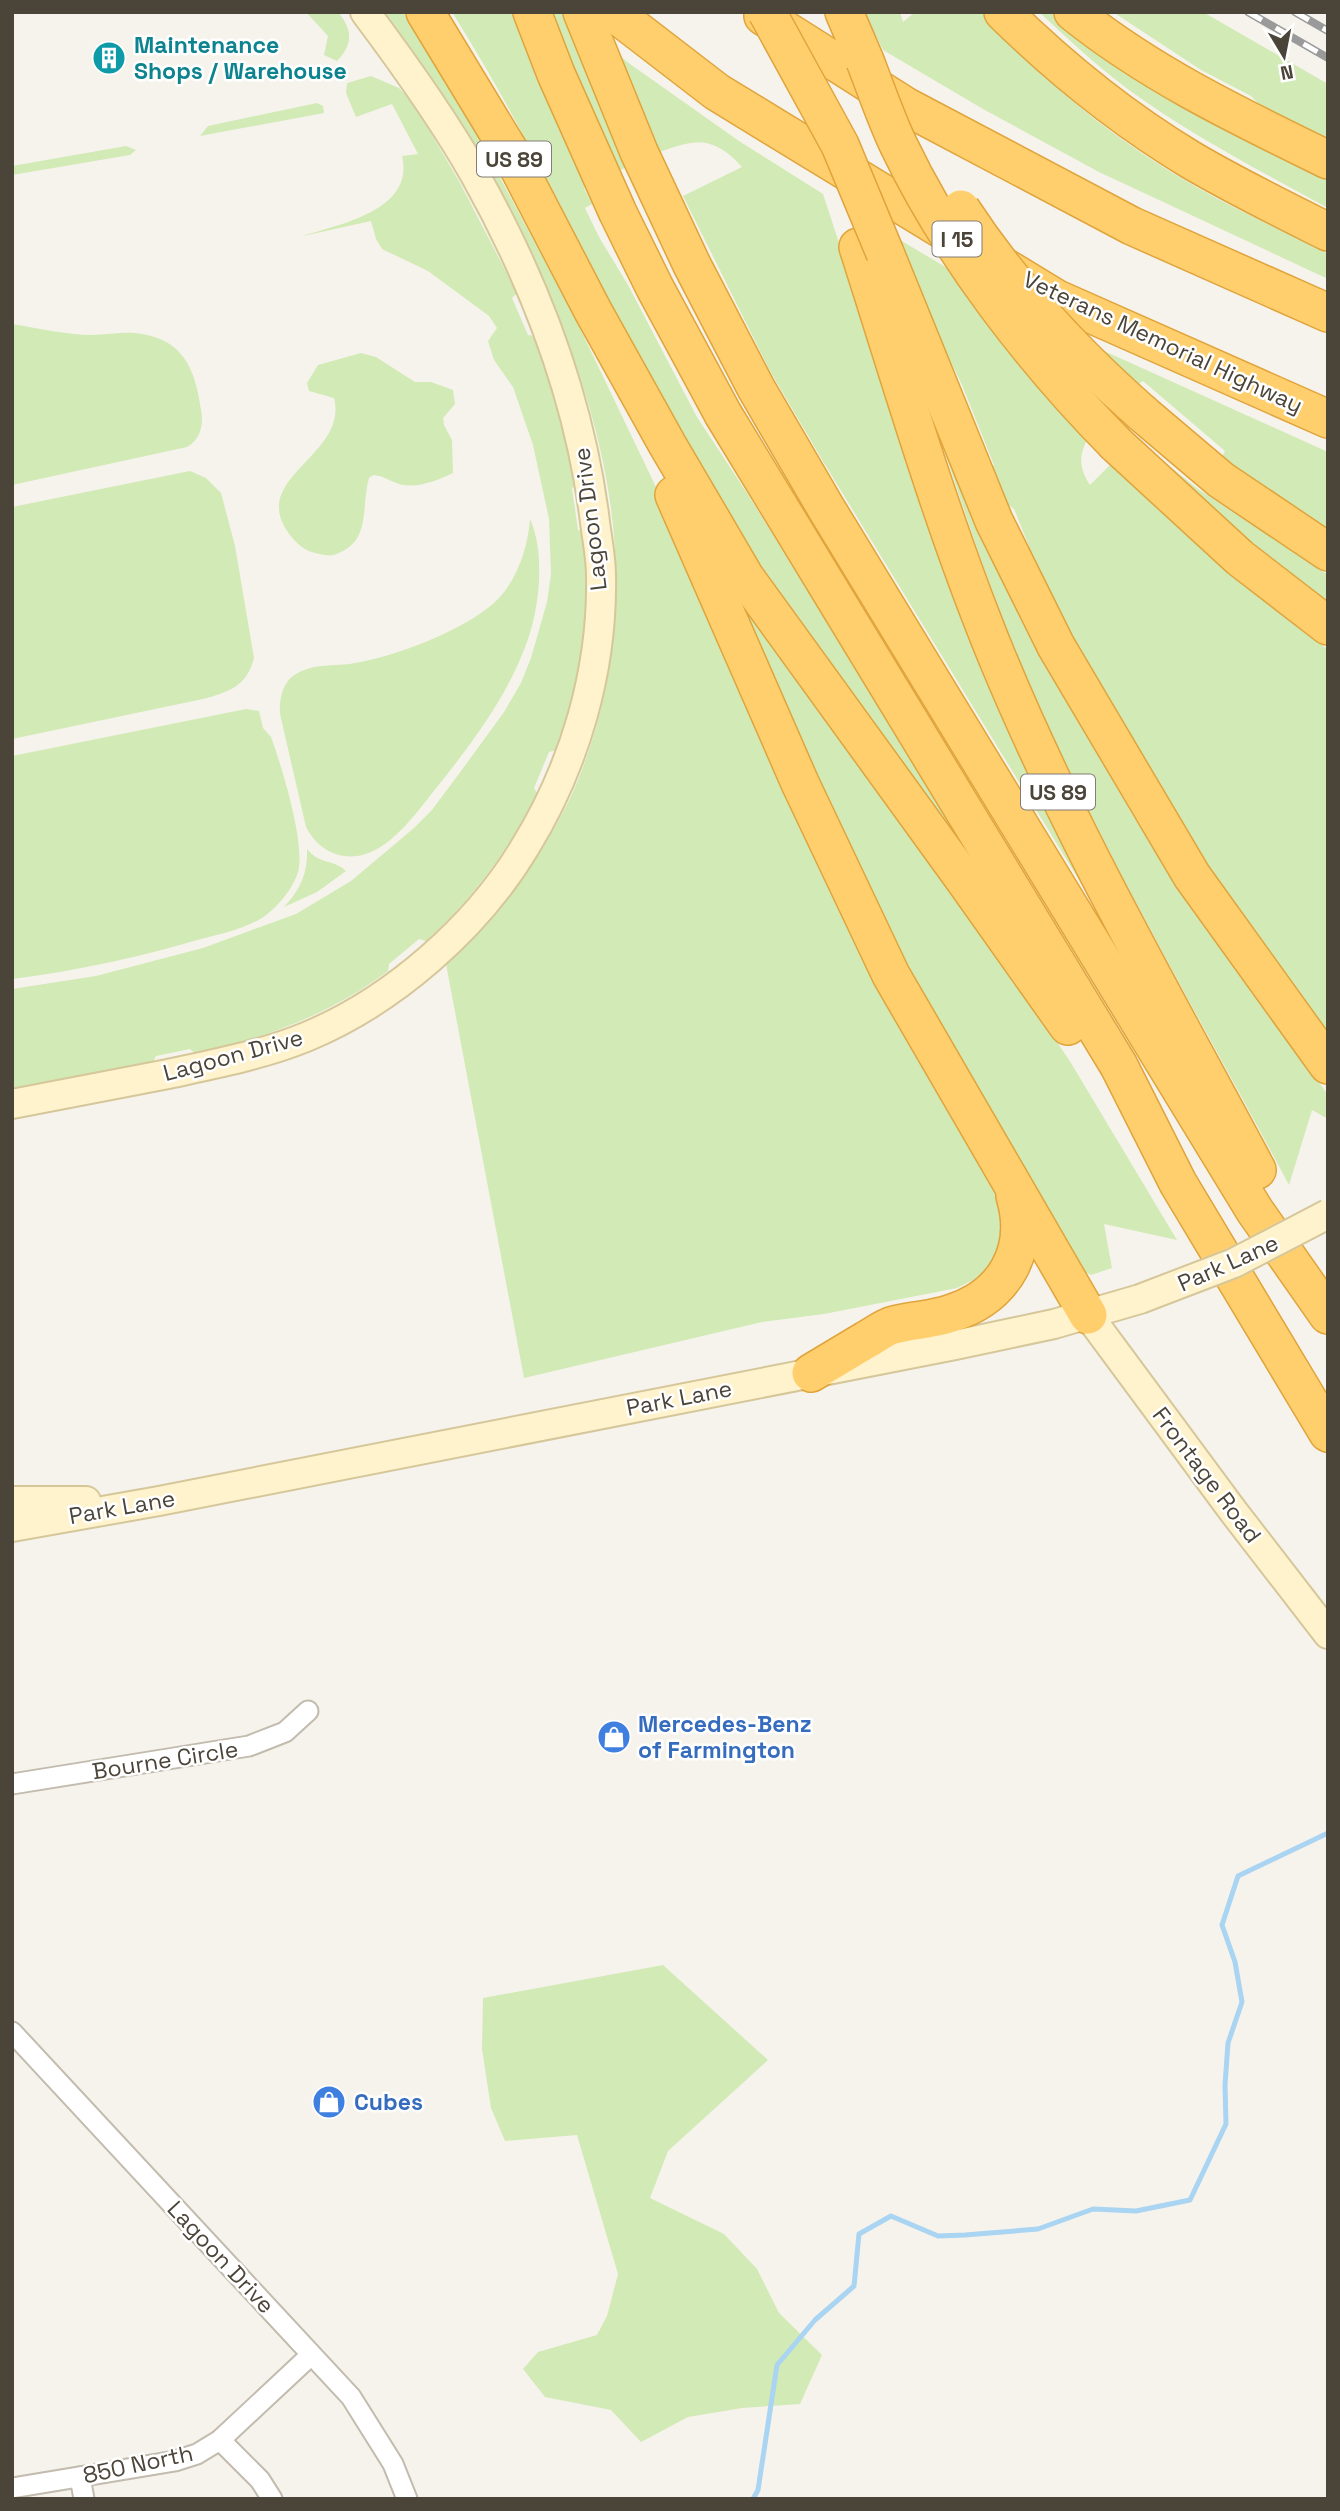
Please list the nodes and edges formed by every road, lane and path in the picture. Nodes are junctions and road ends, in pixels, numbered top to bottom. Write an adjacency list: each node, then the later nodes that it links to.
1 (365, 12): 21 (main road, Lagoon Drive)
2 (425, 12): 15 (highway, US 89)
3 (532, 12): 23 (highway)
4 (582, 12): 25 (highway)
5 (613, 12): 17 (highway, Veterans Memorial Highway / I 15)
6 (757, 12): 16 (highway)
7 (844, 12): 11 (highway)
8 (1003, 12): 13 (highway)
9 (1073, 12): 12 (highway)
10 (775, 27): 14 (highway, bridge)
11 (865, 61): 18 (highway, bridge); 19 (highway, bridge)
12 (1328, 160)
13 (1328, 232)
14 (872, 250): 20 (highway); 25 (highway, US 89)
15 (593, 311): 22 (highway); 23 (highway, US 89)
16 (1328, 313)
17 (1328, 419)
18 (1328, 552)
19 (1328, 626)
20 (1327, 1064)
21 (12, 1104)
22 (1005, 1172): 26 (highway); 27 (highway)
23 (1178, 1183): 28 (highway, US 89)
24 (1328, 1214): 26 (main road, Park Lane, bridge)
25 (1326, 1313)
26 (1088, 1315): 27 (main road, Park Lane); 32 (main road, Frontage Road)
27 (811, 1373): 30 (main road, Park Lane)
28 (1328, 1433)
29 (12, 1501): 30 (main road)
30 (159, 1501): 31 (main road, Park Lane)
31 (12, 1527)
32 (1328, 1634)
33 (308, 1711): 34 (street, Bourne Circle)
34 (12, 1784)
35 (12, 2032): 36 (street, Lagoon Drive)
36 (312, 2355): 37 (street, 850 North); 42 (street, Lagoon Drive)
37 (220, 2440): 38 (street, 850 North); 41 (street)
38 (80, 2477): 39 (street, 850 North); 40 (street)
39 (12, 2488)
40 (84, 2499)
41 (272, 2499)
42 (407, 2499)

